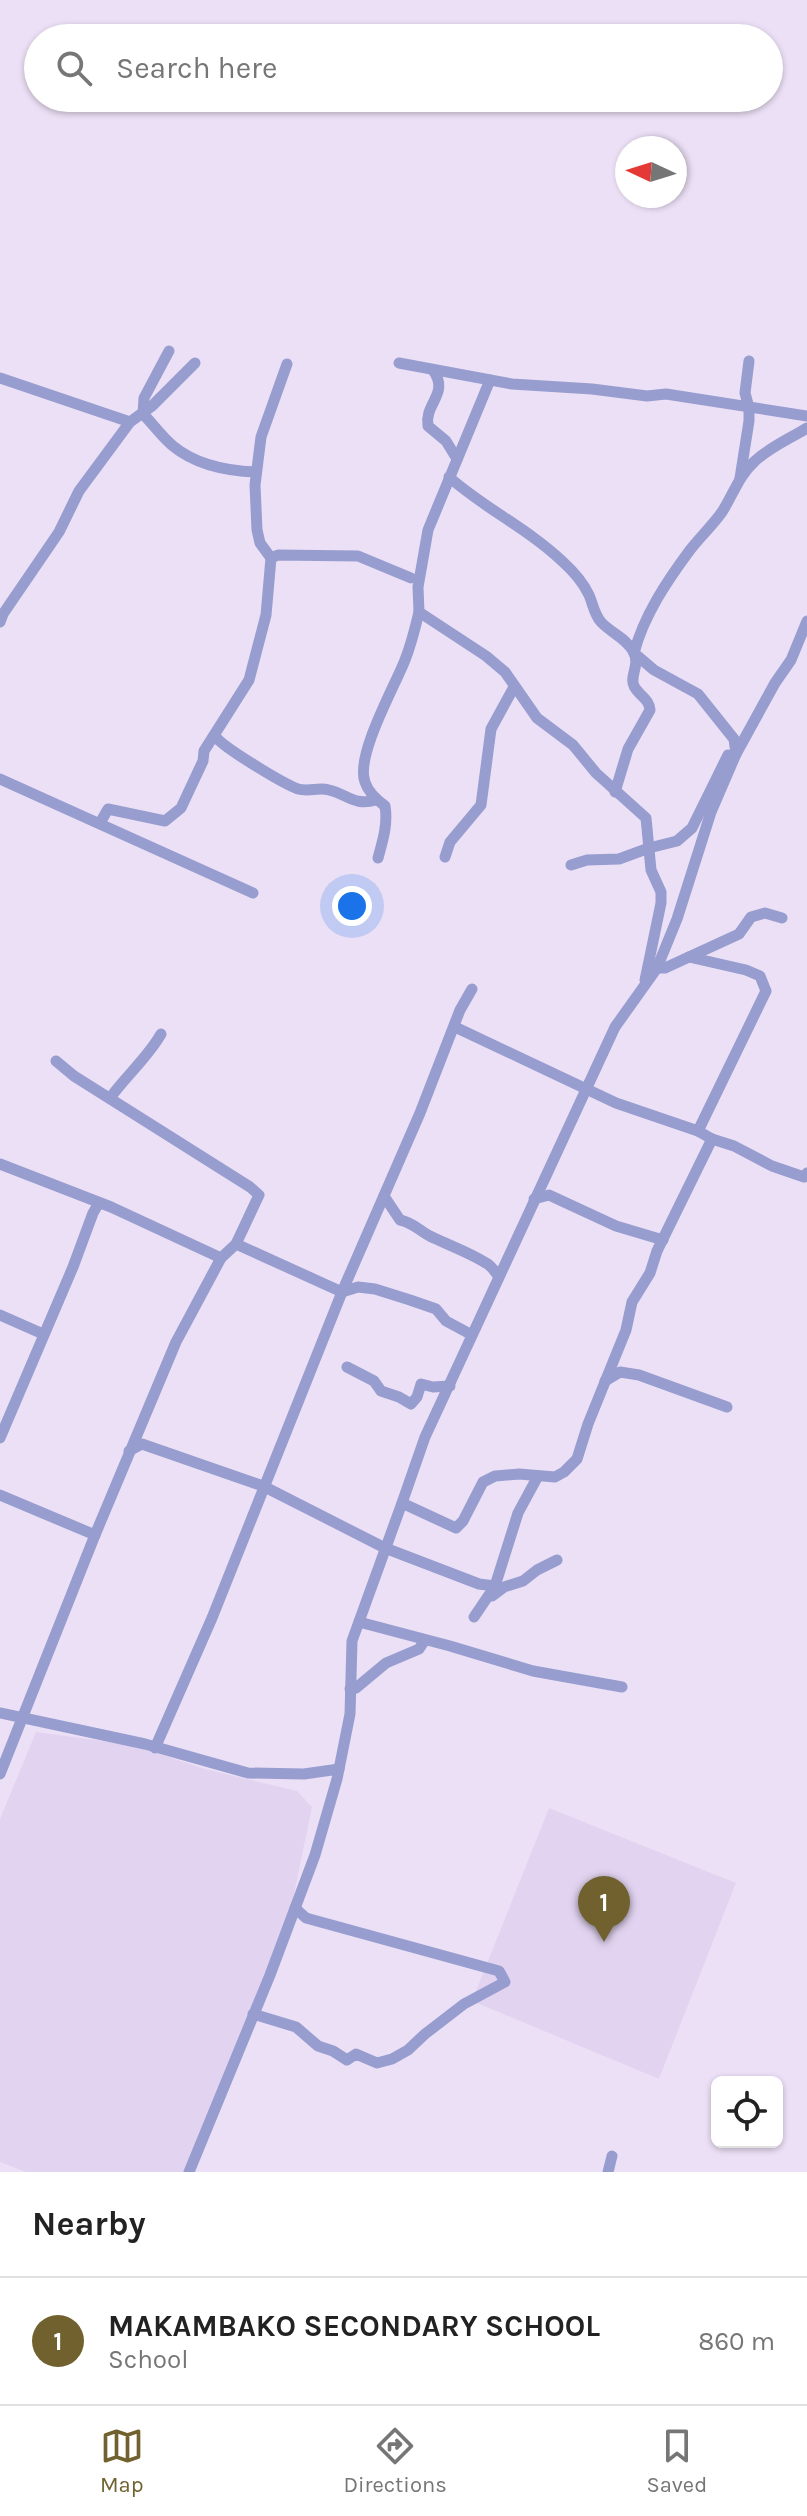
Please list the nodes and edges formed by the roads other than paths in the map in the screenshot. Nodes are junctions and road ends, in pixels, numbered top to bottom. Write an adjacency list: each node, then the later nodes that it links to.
1 (169, 351): 10 (street)
2 (749, 361): 9 (street)
3 (195, 363): 10 (street)
4 (399, 363): 6 (street)
5 (287, 364): 15 (street)
6 (433, 370): 8 (street); 14 (street)
7 (0, 378): 12 (street)
8 (490, 380): 9 (street); 14 (street)
9 (749, 408): 11 (street); 17 (street)
10 (143, 414): 12 (street); 15 (street)
11 (807, 416)
12 (130, 422): 22 (street)
13 (807, 428): 17 (street)
14 (457, 459): 16 (street)
15 (256, 472): 18 (street)
16 (449, 477): 20 (street); 23 (street)
17 (740, 479): 23 (street)
18 (271, 558): 19 (street); 25 (street)
19 (411, 578)
20 (419, 612): 24 (street); 30 (street)
21 (807, 621): 27 (street)
22 (0, 622)
23 (634, 653): 26 (street); 29 (street)
24 (514, 687): 29 (street); 33 (street)
25 (215, 736): 30 (street); 31 (street)
26 (734, 739): 27 (street); 32 (street)
27 (736, 754): 39 (street)
28 (0, 779): 31 (street)
29 (615, 792): 32 (street)
30 (376, 800): 34 (street)
31 (100, 823): 36 (street)
32 (649, 848): 35 (street); 40 (street)
33 (445, 857)
34 (378, 858)
35 (571, 865)
36 (253, 893)
37 (782, 918): 38 (street)
38 (689, 957): 39 (street); 47 (street)
39 (657, 968): 40 (street)
40 (644, 984): 45 (street)
41 (472, 989): 42 (street)
42 (455, 1027): 45 (street); 51 (street)
43 (161, 1034): 46 (street)
44 (56, 1061): 46 (street)
45 (587, 1089): 47 (street); 52 (street)
46 (110, 1098): 55 (street)
47 (698, 1131): 48 (street)
48 (712, 1139): 50 (street); 54 (street)
49 (0, 1164): 53 (street)
50 (806, 1176)
51 (384, 1196): 57 (street); 58 (street)
52 (534, 1199): 54 (street); 57 (street)
53 (99, 1203): 56 (street); 60 (street)
54 (663, 1240): 63 (street)
55 (236, 1244): 56 (street); 58 (street)
56 (221, 1258): 68 (street)
57 (499, 1277): 61 (street)
58 (342, 1292): 61 (street); 70 (street)
59 (0, 1315): 60 (street)
60 (43, 1334): 65 (street)
61 (472, 1335): 64 (street)
62 (347, 1367): 64 (street)
63 (605, 1381): 66 (street); 69 (street)
64 (450, 1386): 72 (street)
65 (6, 1407): 67 (street)
66 (727, 1407)
67 (0, 1438)
68 (129, 1451): 70 (street); 73 (street)
69 (538, 1476): 72 (street); 76 (street)
70 (263, 1486): 74 (street); 85 (street)
71 (0, 1495): 73 (street)
72 (402, 1503): 74 (street)
73 (95, 1535): 84 (street)
74 (385, 1548): 76 (street); 79 (street)
75 (557, 1560): 77 (street)
76 (495, 1586): 77 (street)
77 (489, 1599): 78 (street)
78 (474, 1617)
79 (359, 1622): 80 (street); 82 (street)
80 (425, 1640): 81 (street); 82 (street)
81 (622, 1687)
82 (350, 1689): 86 (street)
83 (0, 1713): 84 (street)
84 (24, 1717): 85 (street); 87 (street)
85 (155, 1748): 86 (street)
86 (339, 1769): 88 (street)
87 (0, 1774)
88 (295, 1908): 89 (street); 89 (street)
89 (253, 2014): 91 (street)
90 (612, 2156): 92 (street)
91 (189, 2172)
92 (608, 2172)

